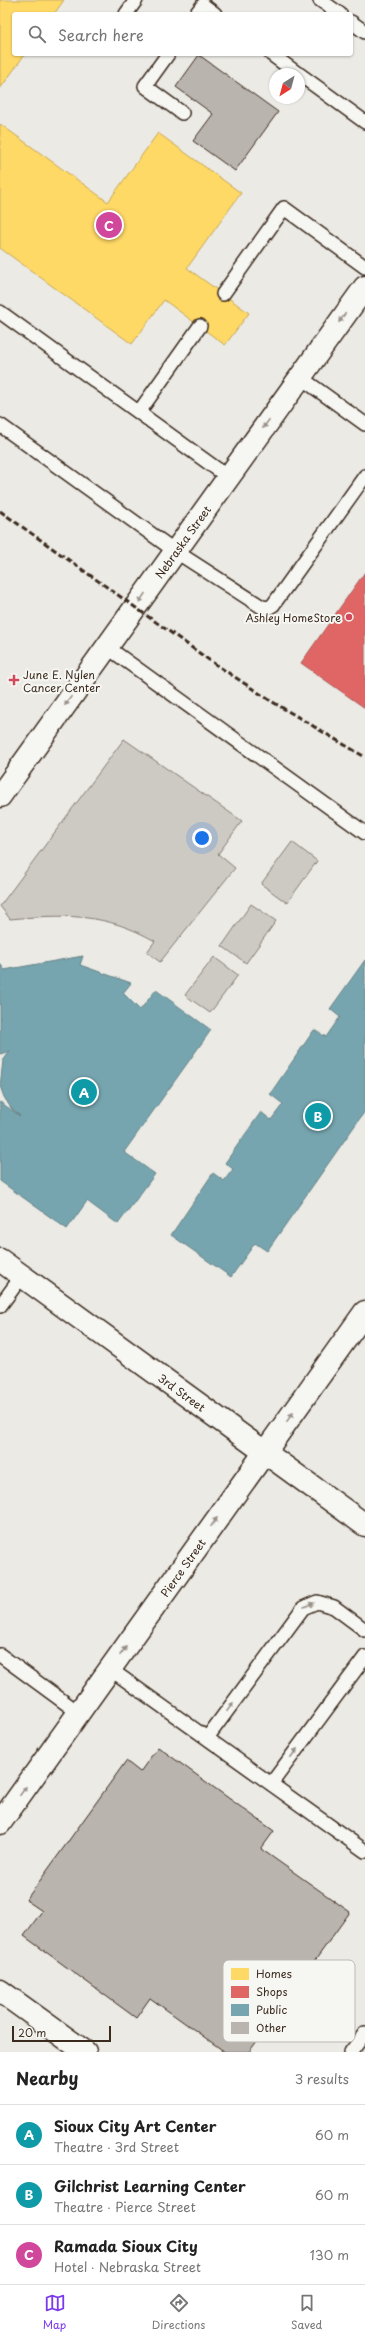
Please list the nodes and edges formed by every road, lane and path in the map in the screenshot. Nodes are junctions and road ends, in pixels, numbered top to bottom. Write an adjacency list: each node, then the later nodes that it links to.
1 (136, 0): 3 (lane)
2 (320, 0): 6 (lane)
3 (127, 12)
4 (198, 12): 5 (lane)
5 (212, 12)
6 (337, 12)
7 (353, 23): 8 (lane)
8 (365, 32)
9 (167, 56): 13 (lane)
10 (273, 56): 11 (lane)
11 (290, 68)
12 (305, 78): 14 (lane)
13 (182, 113)
14 (365, 122)
15 (365, 267): 17 (lane)
16 (365, 287): 20 (main road, Nebraska Street, one-way to 20)
17 (223, 294)
18 (0, 312): 21 (lane)
19 (200, 326): 21 (lane)
20 (300, 377): 22 (lane); 25 (main road, Nebraska Street, one-way to 25)
21 (139, 412): 25 (lane)
22 (365, 424)
23 (0, 425): 26 (lane)
24 (365, 476): 26 (lane)
25 (228, 477): 26 (main road, Nebraska Street)
26 (175, 550): 27 (main road, Nebraska Street, one-way to 27)
27 (107, 647): 28 (main road, Nebraska Street, one-way to 28); 29 (lane)
28 (0, 796)
29 (365, 833)
30 (0, 1260): 31 (main road, 3rd Street)
31 (22, 1276): 32 (lane); 34 (main road, 3rd Street)
32 (0, 1306)
33 (365, 1312): 34 (main road, Pierce Street, one-way to 33)
34 (264, 1453): 35 (main road, 3rd Street); 39 (main road, Pierce Street, one-way to 34)
35 (365, 1525)
36 (365, 1630): 41 (lane, one-way to 36)
37 (0, 1655): 40 (lane)
38 (365, 1657): 42 (lane, one-way to 38)
39 (110, 1669): 40 (main road, Pierce Street); 41 (lane)
40 (79, 1713): 43 (main road, Pierce Street, one-way to 40)
41 (207, 1738): 42 (lane)
42 (271, 1784): 44 (lane)
43 (0, 1823)
44 (365, 1851)
45 (0, 1991): 47 (main road)
46 (365, 2033): 48 (lane)
47 (85, 2052)
48 (351, 2052)

